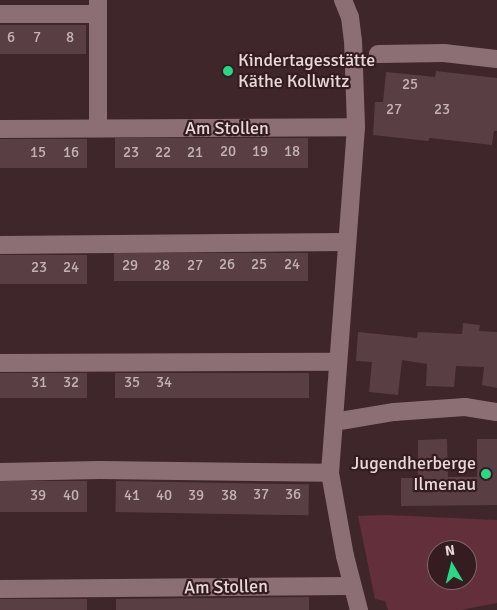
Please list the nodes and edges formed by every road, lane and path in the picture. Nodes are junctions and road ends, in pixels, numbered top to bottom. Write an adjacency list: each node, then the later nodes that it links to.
1 (343, 0): 6 (street)
2 (97, 7): 3 (street); 7 (street)
3 (0, 14)
4 (378, 54): 5 (street)
5 (497, 60)
6 (356, 127): 7 (street, Am Stollen); 9 (street)
7 (98, 128): 8 (street, Am Stollen)
8 (0, 129)
9 (346, 242): 10 (street); 11 (street)
10 (0, 245)
11 (338, 362): 12 (street); 14 (street)
12 (0, 363)
13 (497, 412): 14 (street)
14 (334, 422): 16 (street)
15 (0, 472): 16 (street)
16 (330, 473): 17 (street)
17 (352, 586): 18 (street, Am Stollen); 19 (street)
18 (0, 589)
19 (359, 610)

